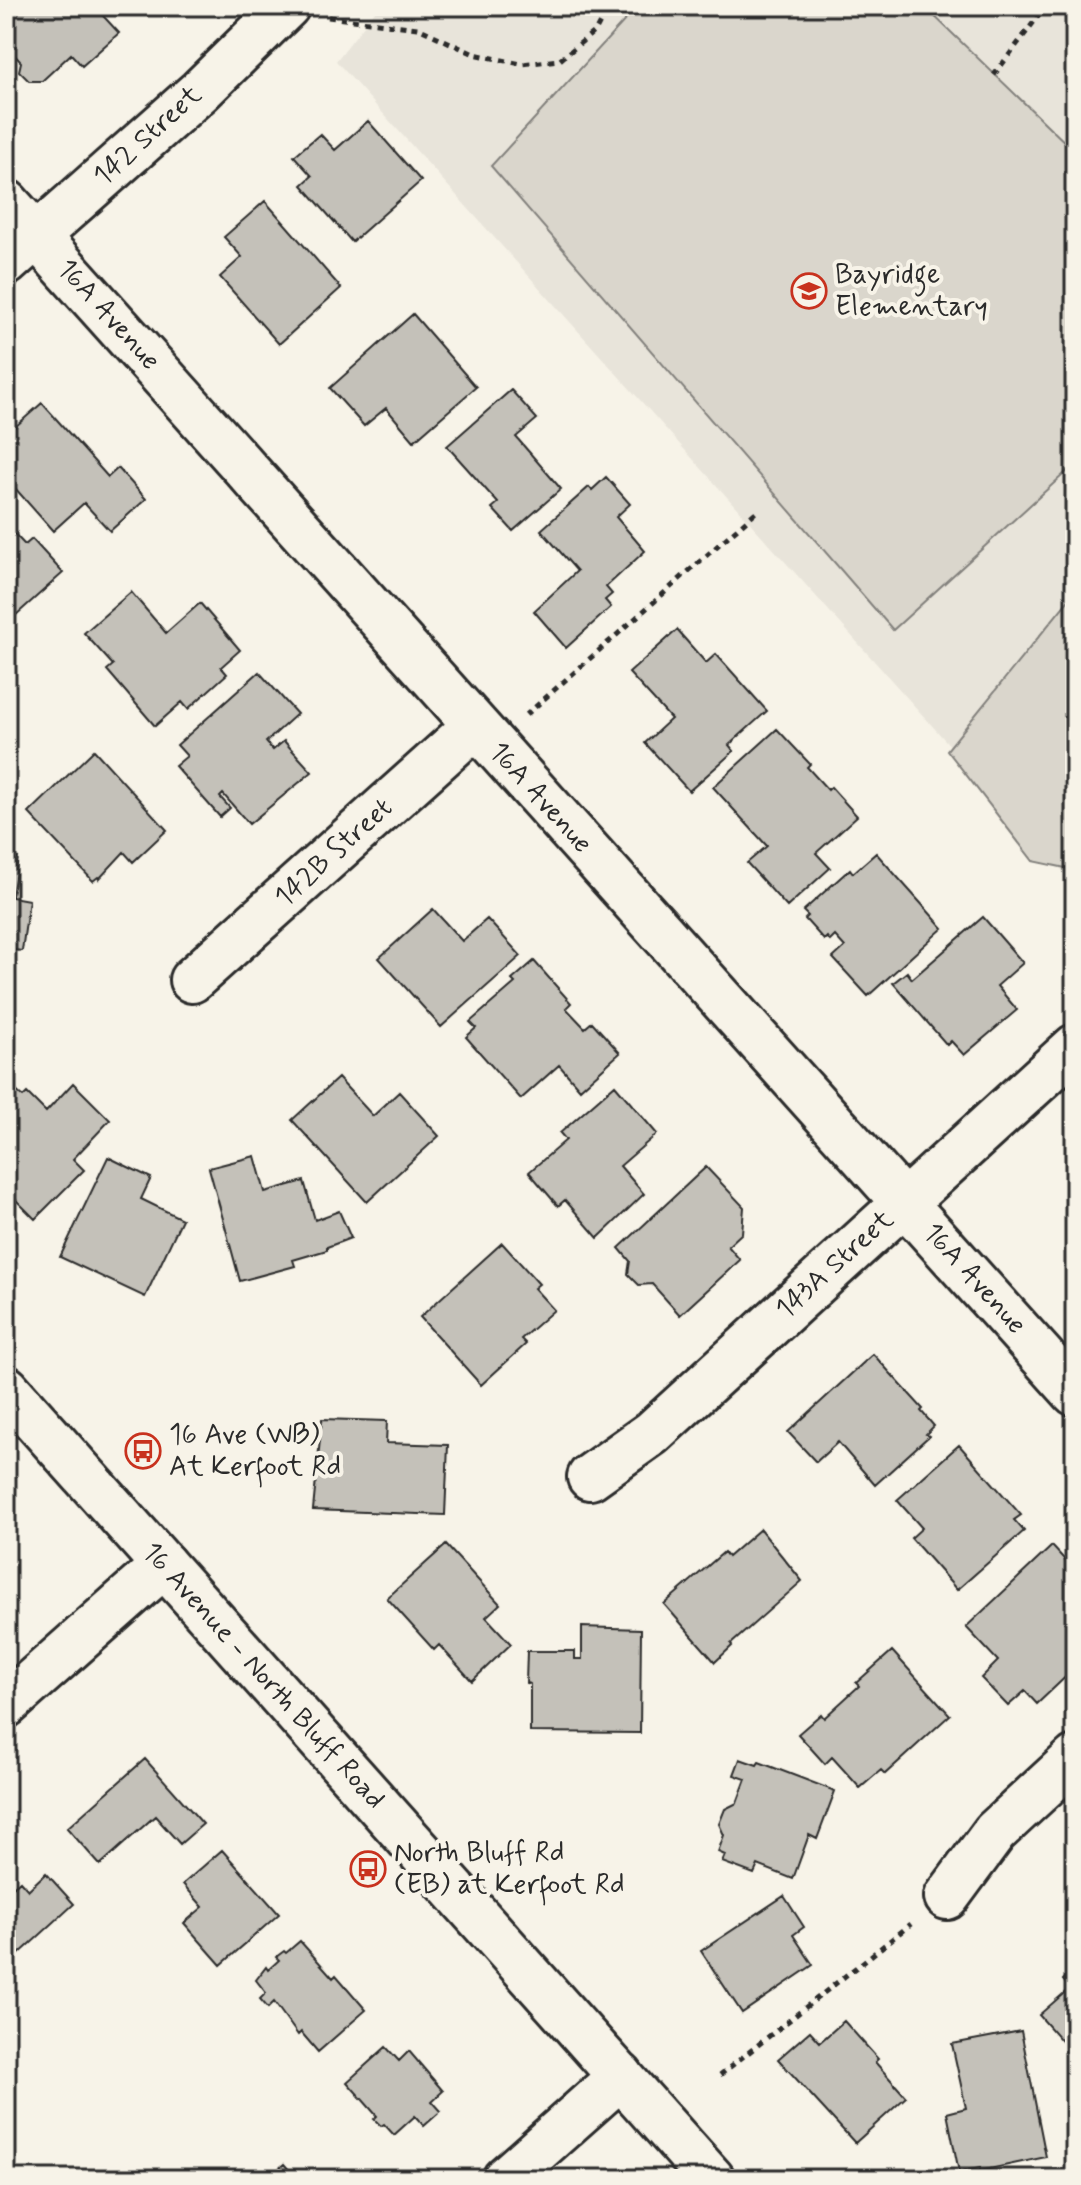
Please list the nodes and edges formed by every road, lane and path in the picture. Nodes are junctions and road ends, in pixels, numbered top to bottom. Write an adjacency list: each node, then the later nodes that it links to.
1 (609, 6): 4 (path)
2 (1046, 6): 6 (path)
3 (1061, 6): 5 (path)
4 (307, 12): 8 (street, 142 Street)
5 (1075, 20)
6 (994, 75)
7 (6, 202): 8 (street, 16A Avenue)
8 (21, 249): 10 (street, 16A Avenue)
9 (758, 510): 10 (path)
10 (483, 735): 11 (street, 142B Street); 13 (street, 16A Avenue)
11 (192, 980)
12 (1075, 1047): 13 (street, 143A Street)
13 (905, 1202): 15 (street, 16A Avenue); 16 (street, 143A Street)
14 (6, 1388): 17 (street, 16 Avenue - North Bluff Road)
15 (1075, 1393)
16 (590, 1477)
17 (164, 1565): 18 (street); 22 (street, 16 Avenue - North Bluff Road)
18 (6, 1705)
19 (1075, 1758): 20 (street)
20 (947, 1897): 21 (path)
21 (720, 2075)
22 (621, 2076): 23 (street); 24 (street, 16 Avenue - North Bluff Road)
23 (505, 2179)
24 (712, 2179)

